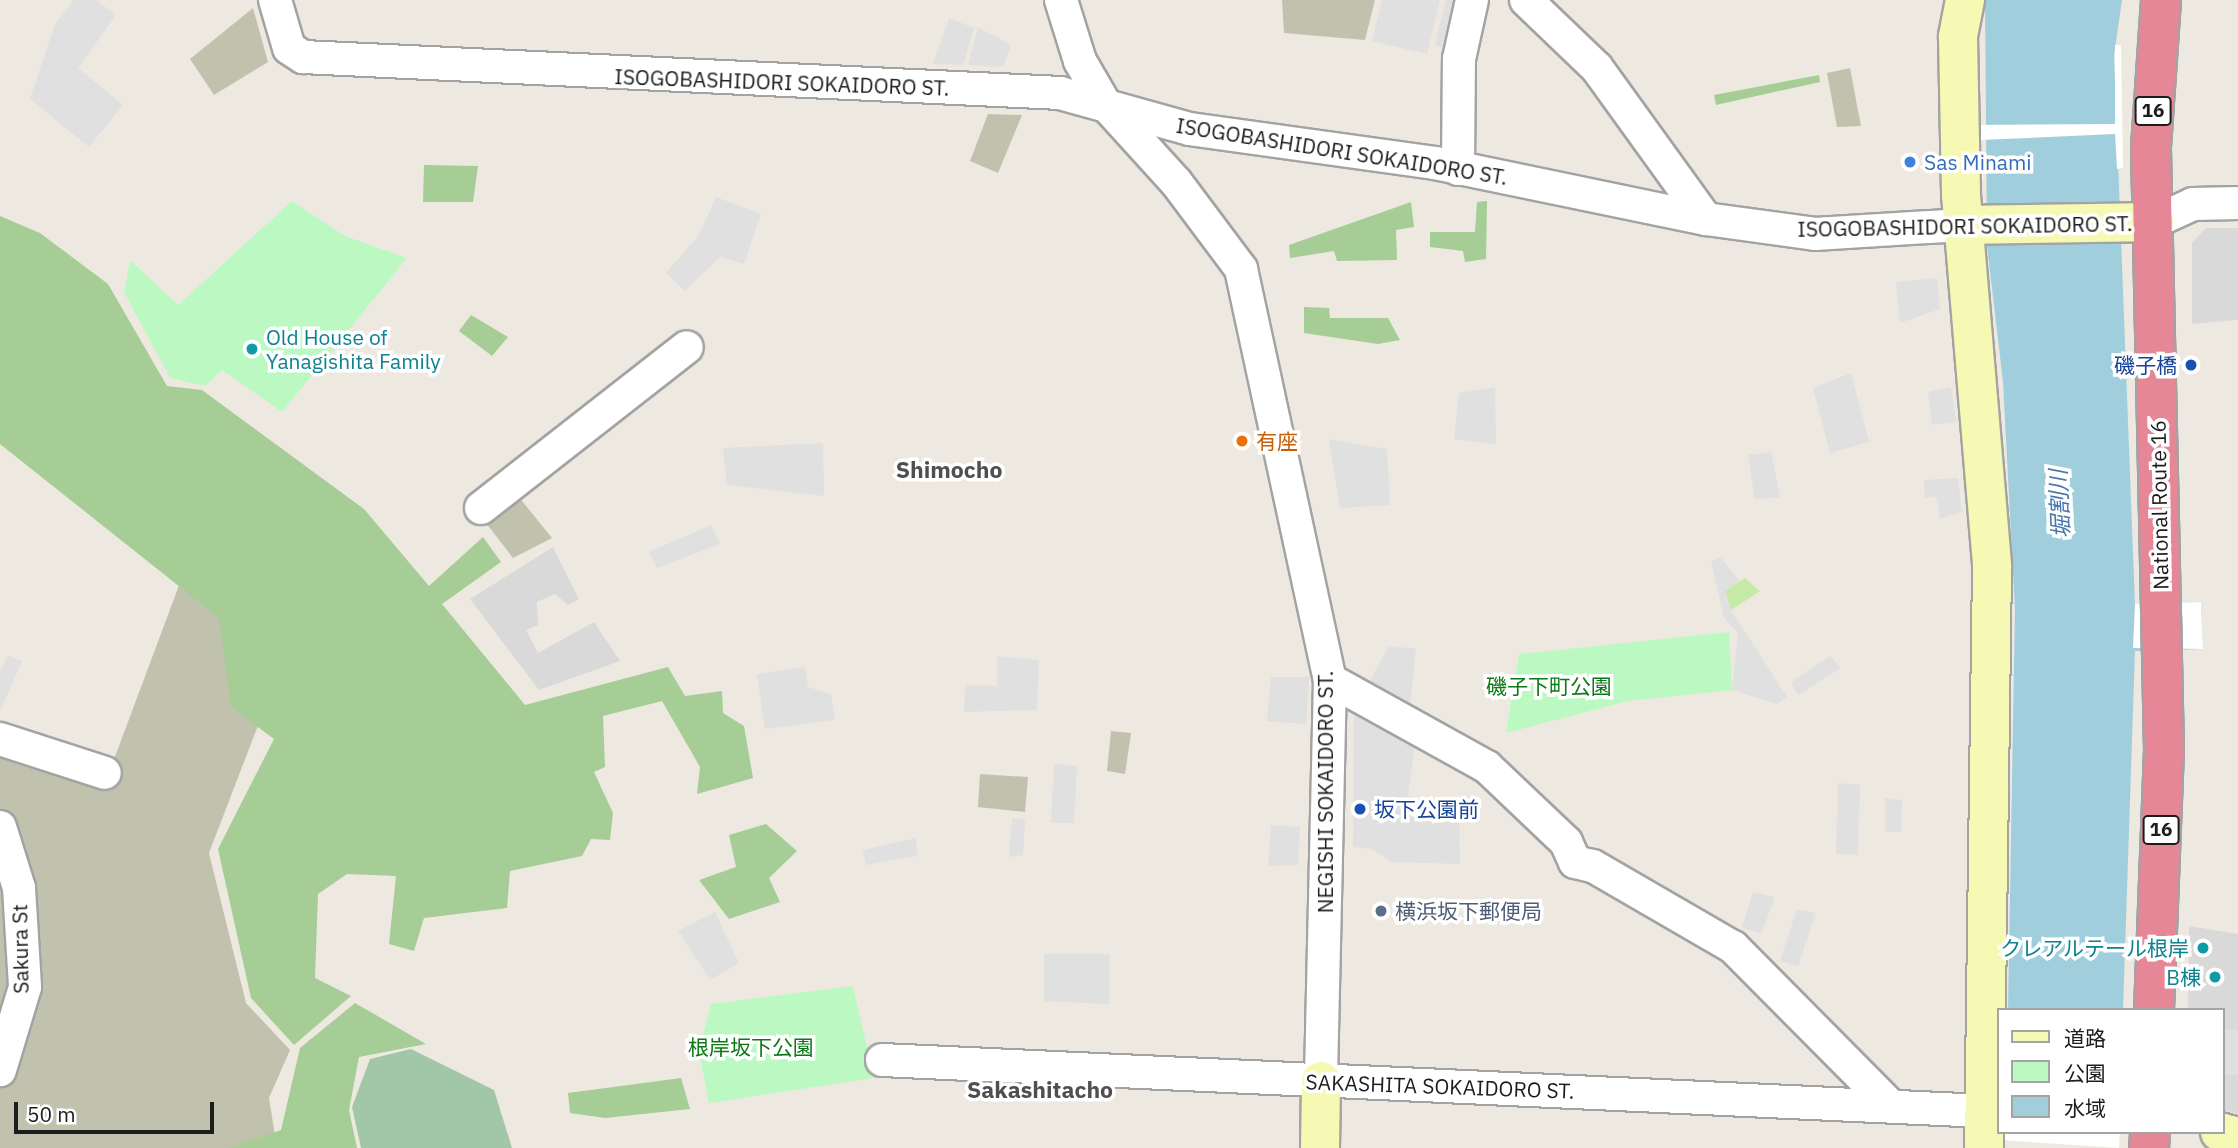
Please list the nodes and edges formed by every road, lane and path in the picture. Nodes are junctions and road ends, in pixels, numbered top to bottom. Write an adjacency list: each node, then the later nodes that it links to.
1 (275, 0): 7 (street, ISOGOBASHIDORI SOKAIDORO ST.)
2 (1061, 0): 7 (street, NEGISHI SOKAIDORO ST.)
3 (1472, 0): 8 (street)
4 (1526, 0): 10 (street)
5 (1965, 0): 12 (street)
6 (2161, 0): 11 (highway, National Route 16 / 16)
7 (1105, 104): 8 (street, ISOGOBASHIDORI SOKAIDORO ST.); 15 (street, NEGISHI SOKAIDORO ST.)
8 (1458, 169): 10 (street, ISOGOBASHIDORI SOKAIDORO ST.)
9 (2238, 203): 11 (street)
10 (1706, 219): 12 (street, ISOGOBASHIDORI SOKAIDORO ST.)
11 (2138, 222): 12 (street, ISOGOBASHIDORI SOKAIDORO ST.); 19 (highway, National Route 16 / 16)
12 (1975, 225): 24 (street)
13 (687, 347): 14 (street)
14 (481, 508)
15 (1330, 680): 22 (street, NEGISHI SOKAIDORO ST.); 23 (street)
16 (0, 739): 17 (street)
17 (106, 773)
18 (0, 827): 21 (street, Sakura St)
19 (2154, 1008)
20 (882, 1060): 22 (street, SAKASHITA SOKAIDORO ST.)
21 (0, 1070)
22 (1321, 1081): 23 (street, SAKASHITA SOKAIDORO ST.); 25 (street, NEGISHI SOKAIDORO ST.)
23 (1889, 1104): 24 (street, SAKASHITA SOKAIDORO ST.)
24 (1989, 1124)
25 (1320, 1148)

